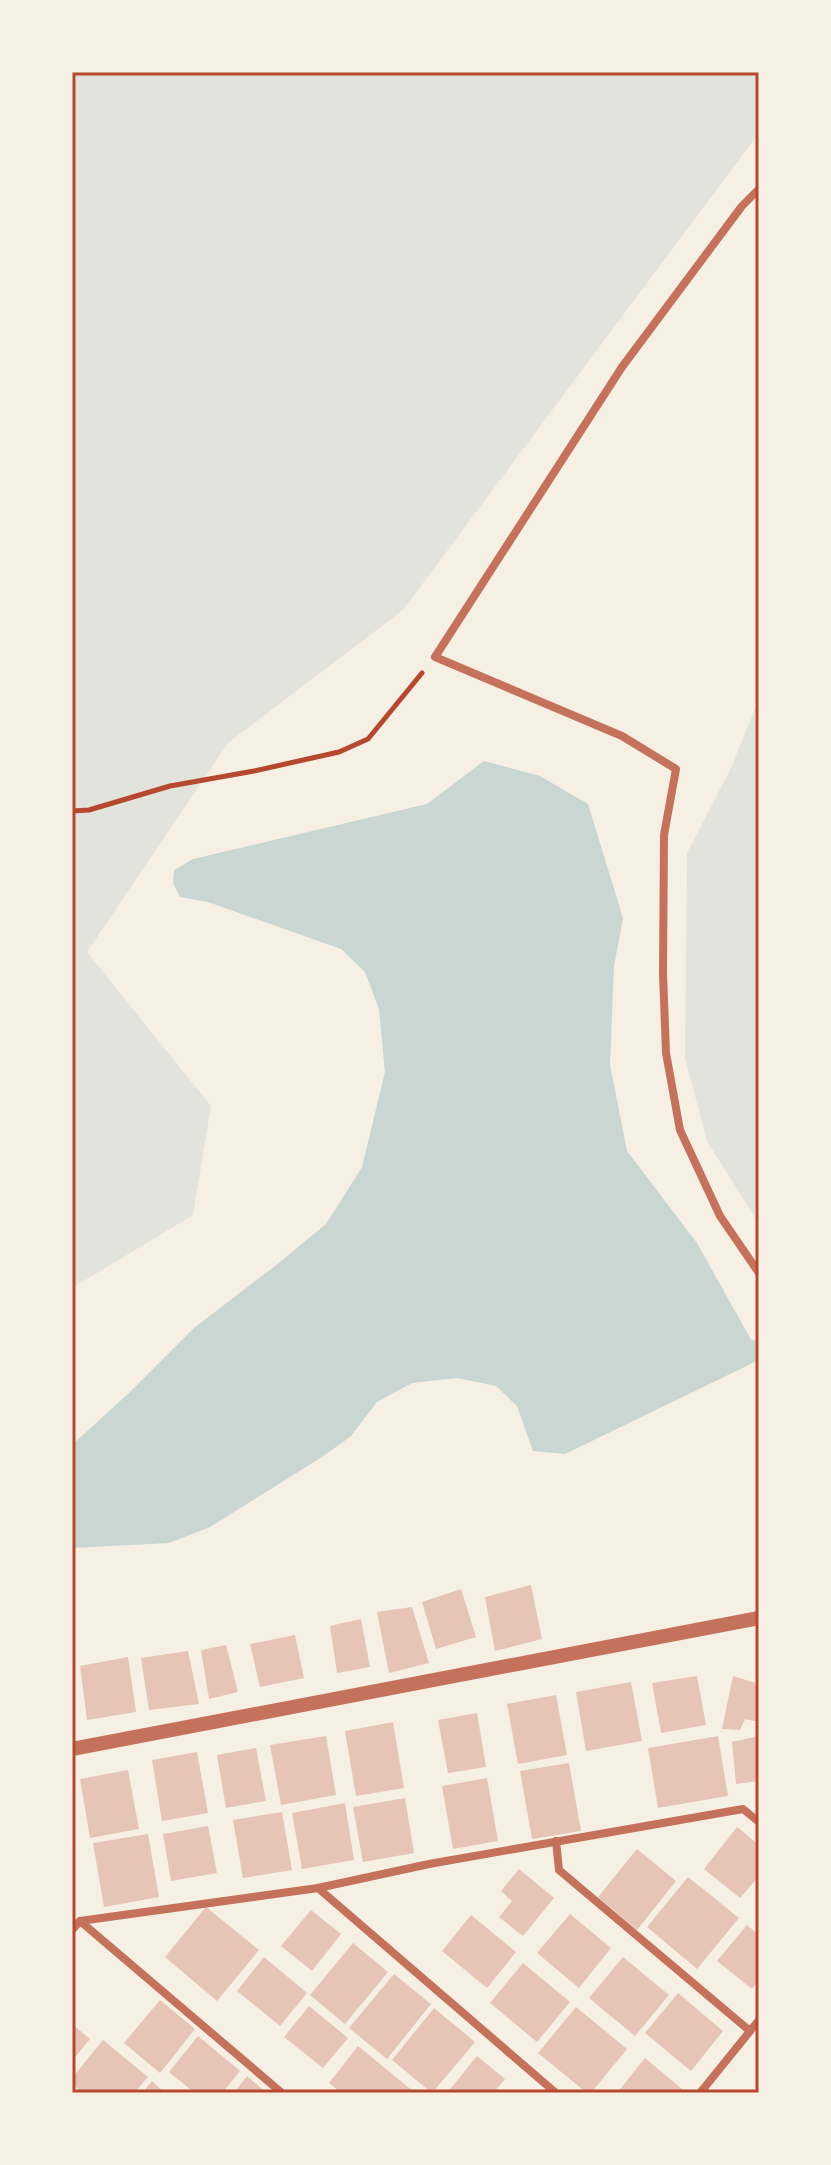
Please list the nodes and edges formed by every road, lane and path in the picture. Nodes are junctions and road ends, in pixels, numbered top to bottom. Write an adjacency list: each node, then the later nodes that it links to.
1 (759, 189): 2 (street)
2 (435, 657): 3 (path); 4 (street)
3 (72, 811)
4 (759, 1273)
5 (759, 1618): 6 (street)
6 (72, 1749)
7 (759, 1822): 8 (street)
8 (556, 1841): 9 (street); 13 (street)
9 (318, 1888): 10 (street); 15 (street)
10 (80, 1921): 11 (street); 14 (street)
11 (72, 1930)
12 (759, 2020): 13 (street)
13 (750, 2031): 16 (street)
14 (282, 2093)
15 (556, 2093)
16 (700, 2093)

